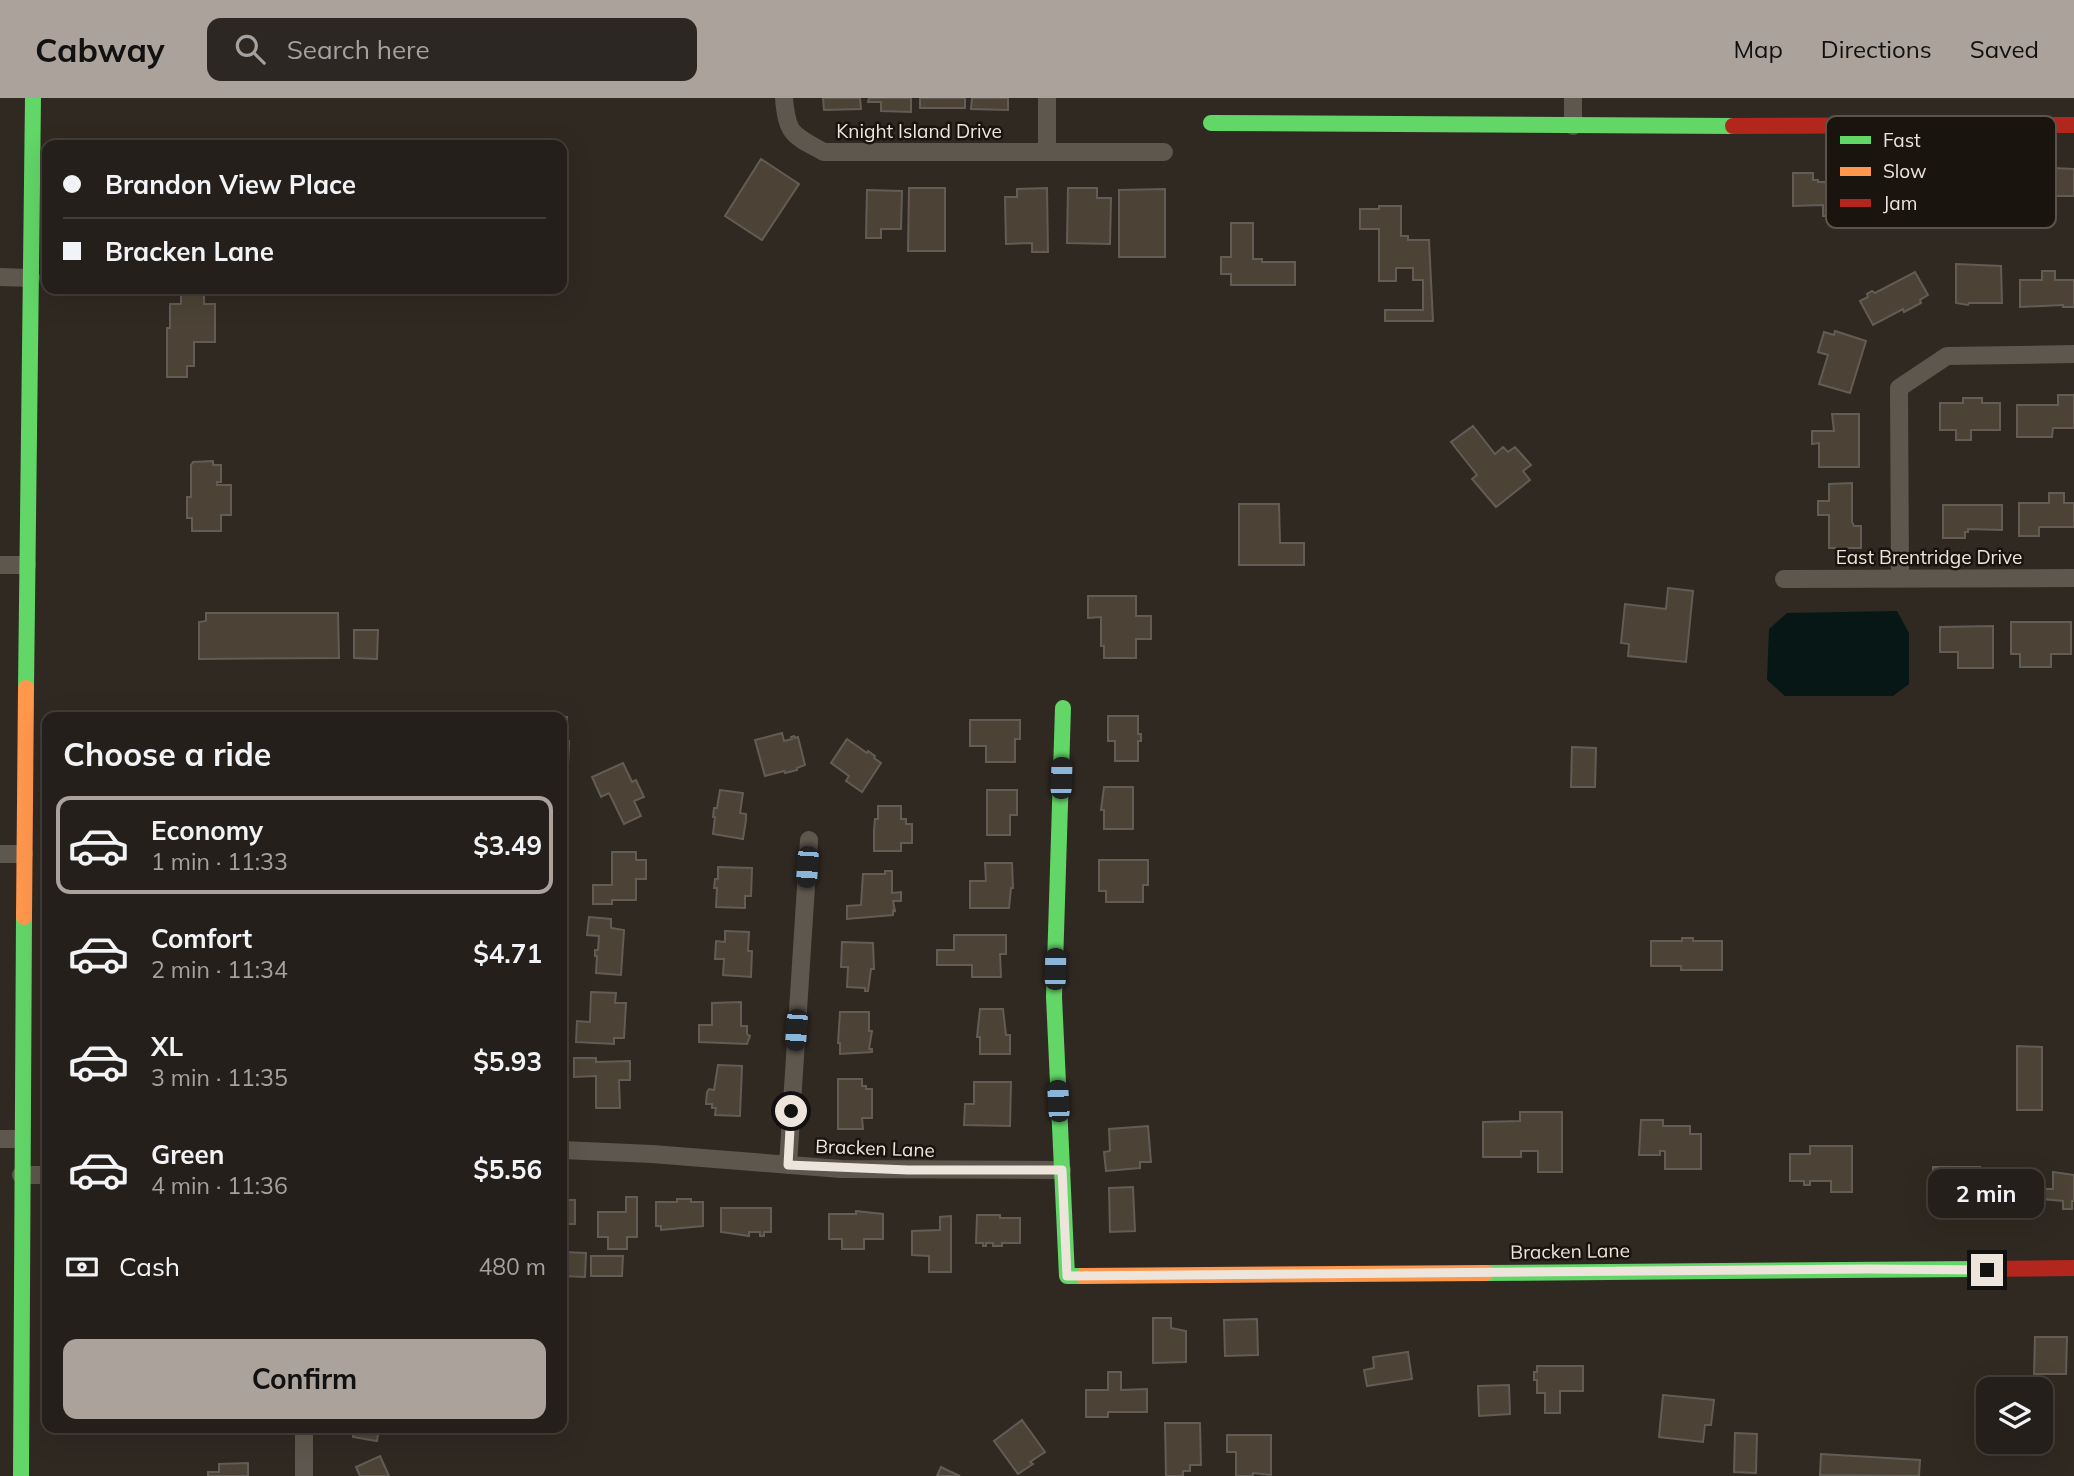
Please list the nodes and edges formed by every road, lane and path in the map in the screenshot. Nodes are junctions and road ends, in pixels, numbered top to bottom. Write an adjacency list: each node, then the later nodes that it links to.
1 (33, 98): 13 (street)
2 (784, 98): 10 (street, Knight Island Drive)
3 (1047, 98): 10 (street)
4 (1573, 98): 9 (street)
5 (1211, 123): 9 (street)
6 (2056, 124): 7 (street)
7 (2074, 124)
8 (1826, 125): 9 (street)
9 (1573, 126)
10 (1047, 151): 11 (street, Knight Island Drive)
11 (1164, 152)
12 (0, 278): 13 (street)
13 (32, 278): 16 (street)
14 (2074, 354): 17 (street)
15 (0, 565): 16 (street)
16 (27, 565): 23 (street)
17 (1900, 578): 18 (street, East Brentridge Drive); 19 (street, East Brentridge Drive)
18 (2074, 578)
19 (1784, 579)
20 (1063, 708): 28 (street)
21 (809, 840): 27 (street)
22 (0, 854): 23 (street)
23 (24, 855): 25 (street)
24 (0, 1139): 25 (street)
25 (21, 1139): 29 (street)
26 (567, 1150): 27 (street, Bracken Lane)
27 (788, 1165): 28 (street, Bracken Lane)
28 (1062, 1170): 31 (street, Bracken Lane)
29 (21, 1175): 30 (street); 33 (street)
30 (42, 1175)
31 (2074, 1268)
32 (304, 1433): 34 (street)
33 (21, 1476)
34 (304, 1476)

